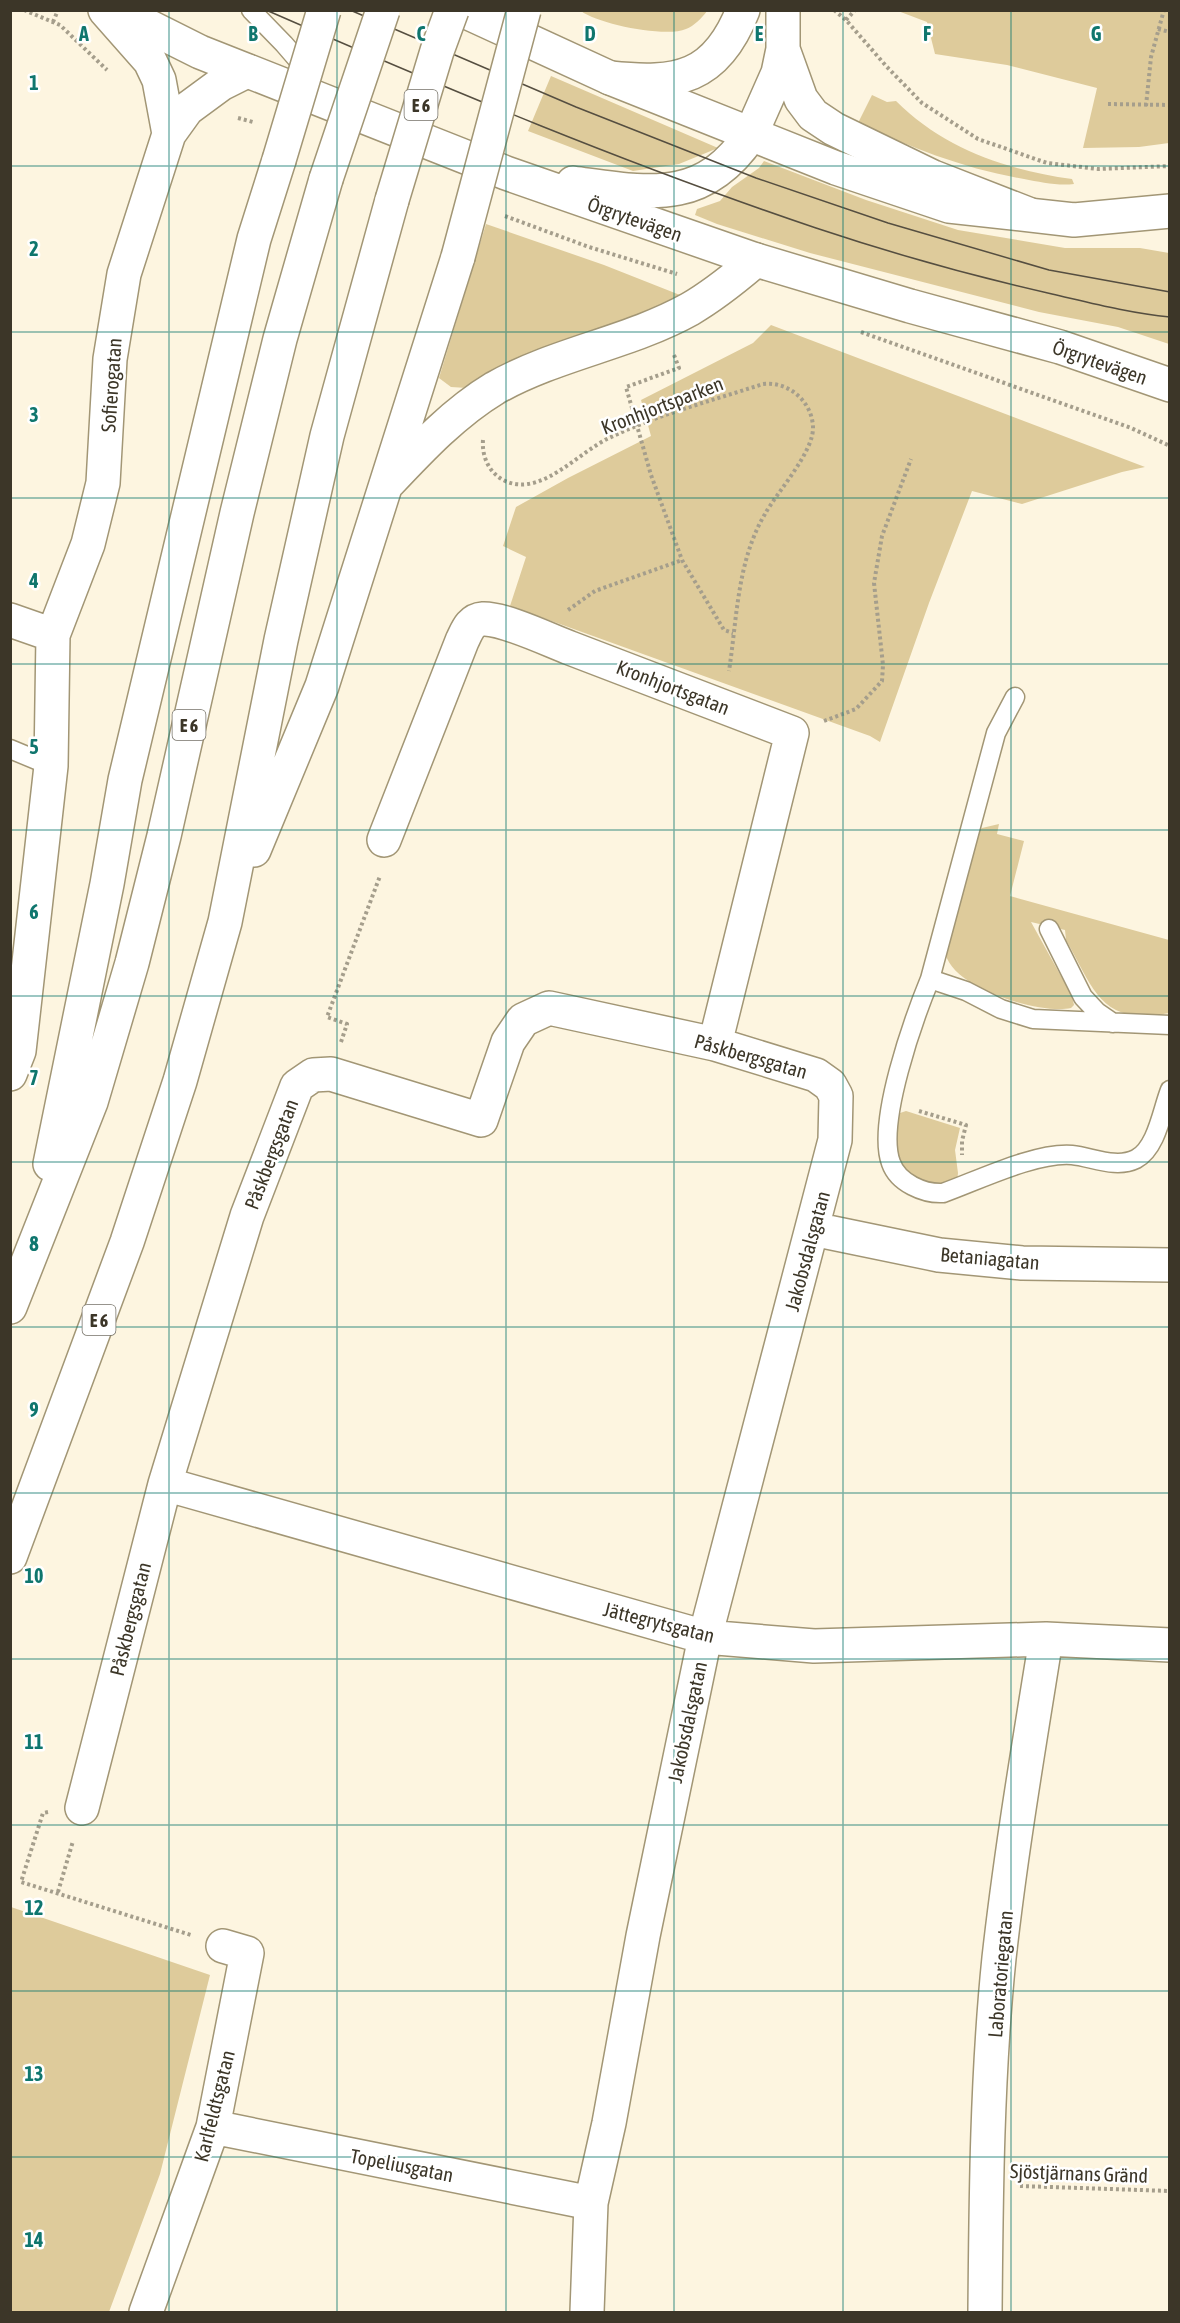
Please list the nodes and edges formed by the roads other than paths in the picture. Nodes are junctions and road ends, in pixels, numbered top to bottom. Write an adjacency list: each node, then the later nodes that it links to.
1 (105, 10): 15 (main road, Sofierogatan)
2 (116, 10): 12 (main road, Örgrytevägen)
3 (251, 10): 14 (lane)
4 (324, 10): 40 (main road, bridge)
5 (383, 10): 40 (main road, E 6, bridge)
6 (452, 10): 29 (main road, E 6, bridge)
7 (462, 10): 13 (main road)
8 (524, 10): 22 (main road, bridge)
9 (783, 10): 11 (main road)
10 (739, 20): 13 (main road)
11 (783, 49): 16 (main road); 19 (main road)
12 (247, 71): 14 (main road, Örgrytevägen); 15 (main road, Sofierogatan)
13 (610, 78): 16 (main road)
14 (336, 107): 17 (main road, Örgrytevägen)
15 (169, 134): 24 (main road, Sofierogatan)
16 (751, 134): 17 (main road); 19 (main road)
17 (506, 173): 20 (main road, Örgrytevägen)
18 (1170, 211): 19 (main road)
19 (1028, 214)
20 (756, 260): 21 (main road, Örgrytevägen); 22 (main road)
21 (1170, 385)
22 (384, 487): 29 (main road)
23 (10, 620): 24 (main road)
24 (53, 635): 27 (main road, Sofierogatan)
25 (1015, 697): 32 (lane)
26 (10, 749): 27 (lane)
27 (51, 766): 31 (main road, Sofierogatan)
28 (384, 840): 35 (main road, Kronhjortsgatan)
29 (225, 921): 44 (main road, E 6)
30 (1049, 929): 33 (lane)
31 (20, 974): 36 (main road, Sofierogatan)
32 (930, 979): 33 (lane); 37 (lane)
33 (1113, 1023): 34 (lane)
34 (1170, 1025)
35 (715, 1044): 38 (main road, Påskbergsgatan); 43 (main road, Påskbergsgatan)
36 (10, 1074)
37 (1170, 1089)
38 (836, 1140): 39 (main road, Jakobsdalsgatan)
39 (813, 1229): 41 (main road, Betaniagatan); 45 (main road, Jakobsdalsgatan)
40 (28, 1262): 42 (main road, E 6)
41 (1170, 1264)
42 (10, 1307)
43 (165, 1484): 45 (main road, Jättegrytsgatan); 48 (main road, Påskbergsgatan)
44 (10, 1557)
45 (705, 1637): 46 (main road, Jättegrytsgatan); 51 (main road, Jakobsdalsgatan)
46 (1046, 1639): 47 (main road, Jättegrytsgatan); 54 (main road, Laboratoriegatan)
47 (1170, 1645)
48 (82, 1808)
49 (223, 1946): 50 (main road, Karlfeldtsgatan)
50 (213, 2127): 51 (main road, Topeliusgatan); 53 (main road, Karlfeldtsgatan)
51 (591, 2203): 52 (main road, Jakobsdalsgatan)
52 (588, 2311)
53 (146, 2313)
54 (985, 2313)

